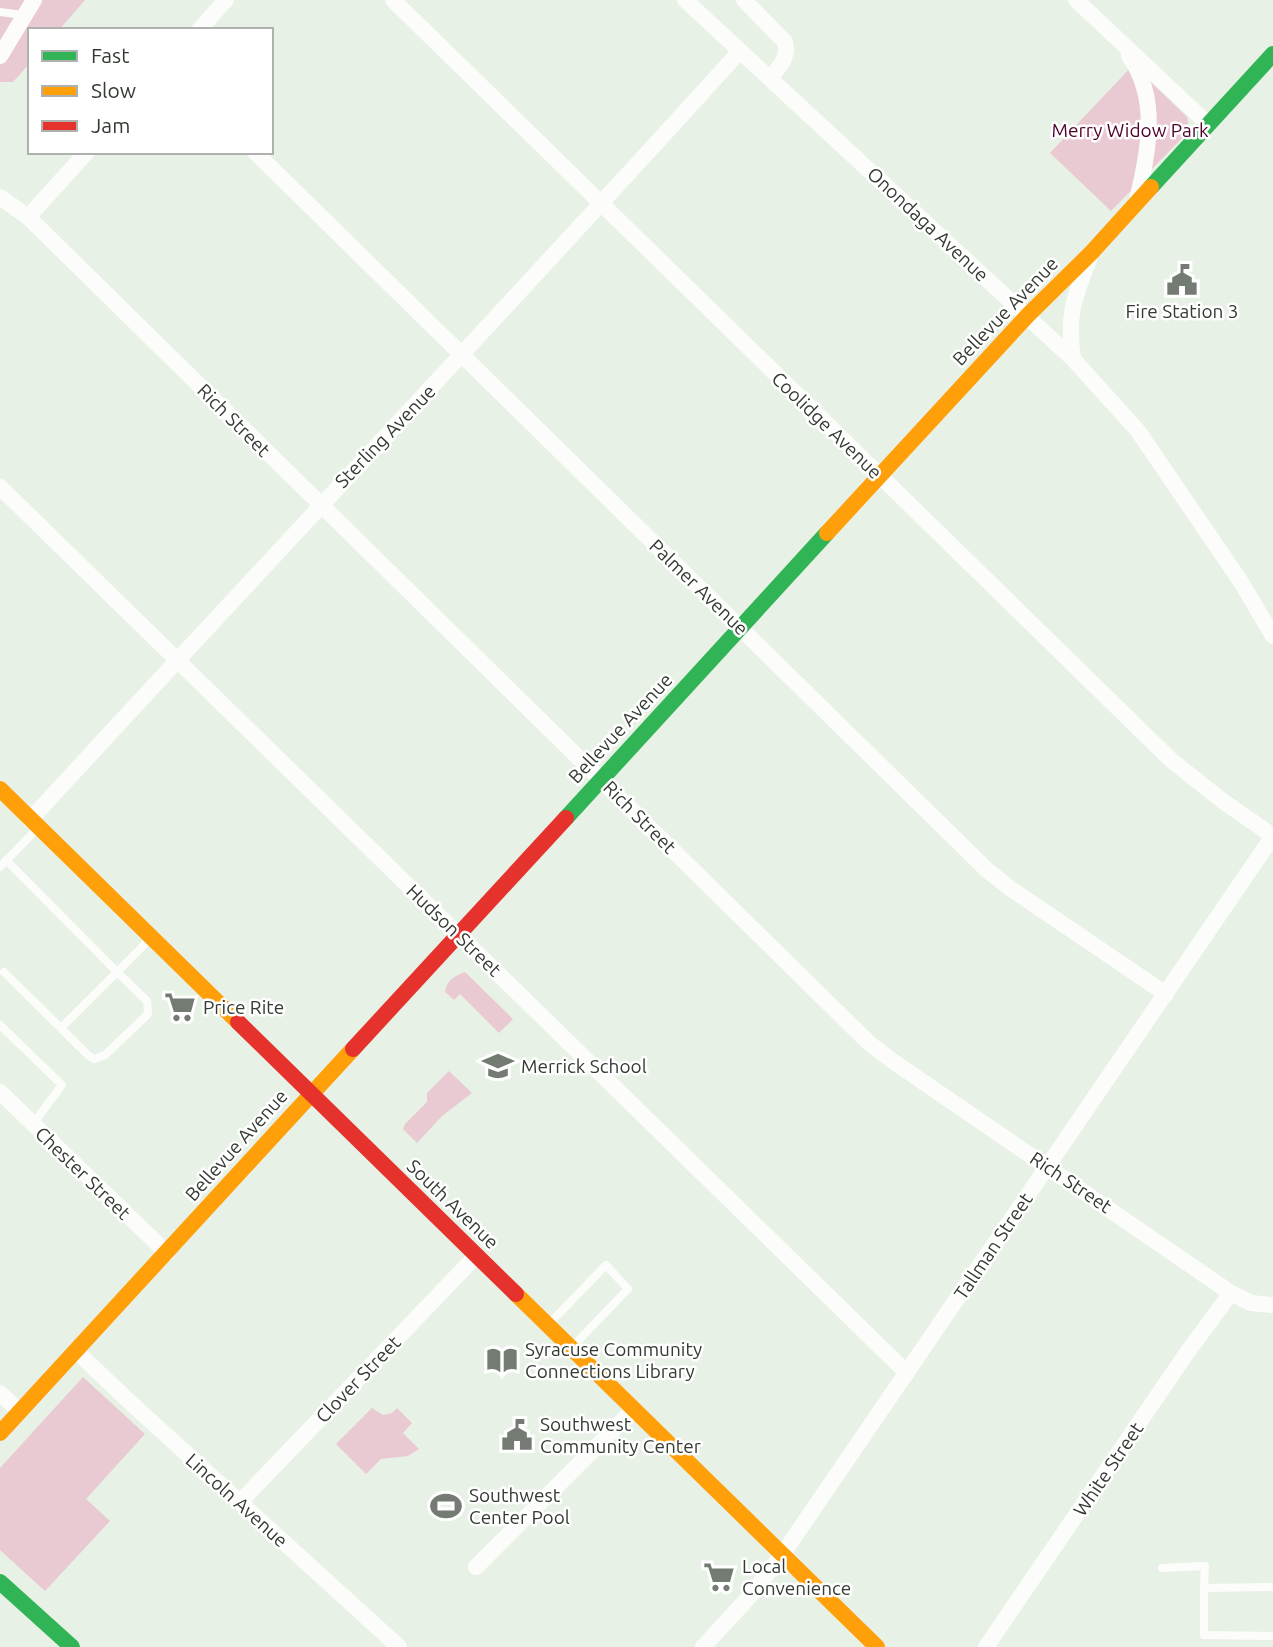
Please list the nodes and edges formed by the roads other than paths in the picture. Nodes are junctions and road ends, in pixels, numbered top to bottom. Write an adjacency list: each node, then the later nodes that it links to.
1 (34, 0): 8 (street)
2 (226, 0): 9 (street)
3 (393, 0): 20 (street, Coolidge Avenue)
4 (685, 0): 11 (street, Onondaga Avenue)
5 (744, 0): 14 (street)
6 (1076, 0): 10 (street)
7 (0, 12): 8 (lane)
8 (23, 15): 13 (street)
9 (201, 28)
10 (1115, 37): 15 (street); 19 (street)
11 (740, 51): 14 (street, Onondaga Avenue); 20 (street, Sterling Avenue)
12 (1273, 54): 15 (street, Bellevue Avenue)
13 (0, 56)
14 (770, 78): 23 (street, Onondaga Avenue)
15 (1208, 124): 19 (street, Bellevue Avenue)
16 (85, 154): 21 (street)
17 (258, 154): 24 (street, Palmer Avenue)
18 (0, 197): 21 (street, Rich Street)
19 (1137, 202): 22 (street, Bellevue Avenue)
20 (601, 204): 24 (street, Sterling Avenue); 26 (street, Coolidge Avenue)
21 (28, 217): 28 (street, Rich Street)
22 (1092, 252): 23 (street, Bellevue Avenue); 25 (street)
23 (1028, 315): 25 (street, Onondaga Avenue); 26 (street, Bellevue Avenue)
24 (462, 355): 28 (street, Sterling Avenue); 29 (street, Palmer Avenue)
25 (1073, 359): 30 (street, Onondaga Avenue)
26 (879, 476): 29 (street, Bellevue Avenue); 35 (street, Coolidge Avenue)
27 (0, 487): 31 (street, Hudson Street)
28 (319, 505): 31 (street, Sterling Avenue); 32 (street, Rich Street)
29 (740, 628): 32 (street, Bellevue Avenue); 41 (street, Palmer Avenue)
30 (1273, 636)
31 (176, 660): 34 (street, Sterling Avenue); 37 (street, Hudson Street)
32 (601, 779): 37 (street, Bellevue Avenue); 47 (street, Rich Street)
33 (0, 789): 34 (street, South Avenue)
34 (34, 824): 36 (lane); 38 (street, South Avenue)
35 (1273, 836): 41 (street, Tallman Street)
36 (3, 864): 40 (lane)
37 (458, 934): 45 (street, Bellevue Avenue); 55 (street, Hudson Street)
38 (151, 938): 40 (lane); 45 (street, South Avenue)
39 (2, 972): 43 (lane)
40 (117, 972): 43 (lane); 43 (lane)
41 (1166, 994): 47 (street, Tallman Street)
42 (0, 1026): 46 (lane)
43 (61, 1028)
44 (0, 1092): 46 (street, Chester Street)
45 (311, 1094): 48 (street, Bellevue Avenue); 49 (street, South Avenue)
46 (33, 1124): 48 (street, Chester Street)
47 (1048, 1166): 50 (street, Rich Street); 55 (street, Tallman Street)
48 (167, 1253): 54 (street, Bellevue Avenue)
49 (476, 1256): 52 (street, South Avenue); 60 (street, Clover Street)
50 (1231, 1293): 51 (street, Rich Street); 72 (street, White Street)
51 (1273, 1306)
52 (547, 1326): 53 (street, South Avenue); 53 (lane)
53 (571, 1348): 57 (street, South Avenue)
54 (76, 1351): 58 (street, Bellevue Avenue); 60 (street, Lincoln Avenue)
55 (908, 1373): 61 (street, Tallman Street)
56 (0, 1392): 58 (street)
57 (633, 1410): 61 (street, South Avenue); 62 (street)
58 (19, 1411): 59 (street, Bellevue Avenue)
59 (0, 1433)
60 (240, 1502): 69 (street, Lincoln Avenue)
61 (782, 1555): 70 (street, Tallman Street); 71 (street, South Avenue)
62 (476, 1567)
63 (1162, 1568): 66 (lane)
64 (0, 1582): 68 (street)
65 (1273, 1587): 66 (lane)
66 (1204, 1588): 67 (lane)
67 (1273, 1636)
68 (72, 1647)
69 (399, 1647)
70 (703, 1647)
71 (877, 1647)
72 (986, 1647)

